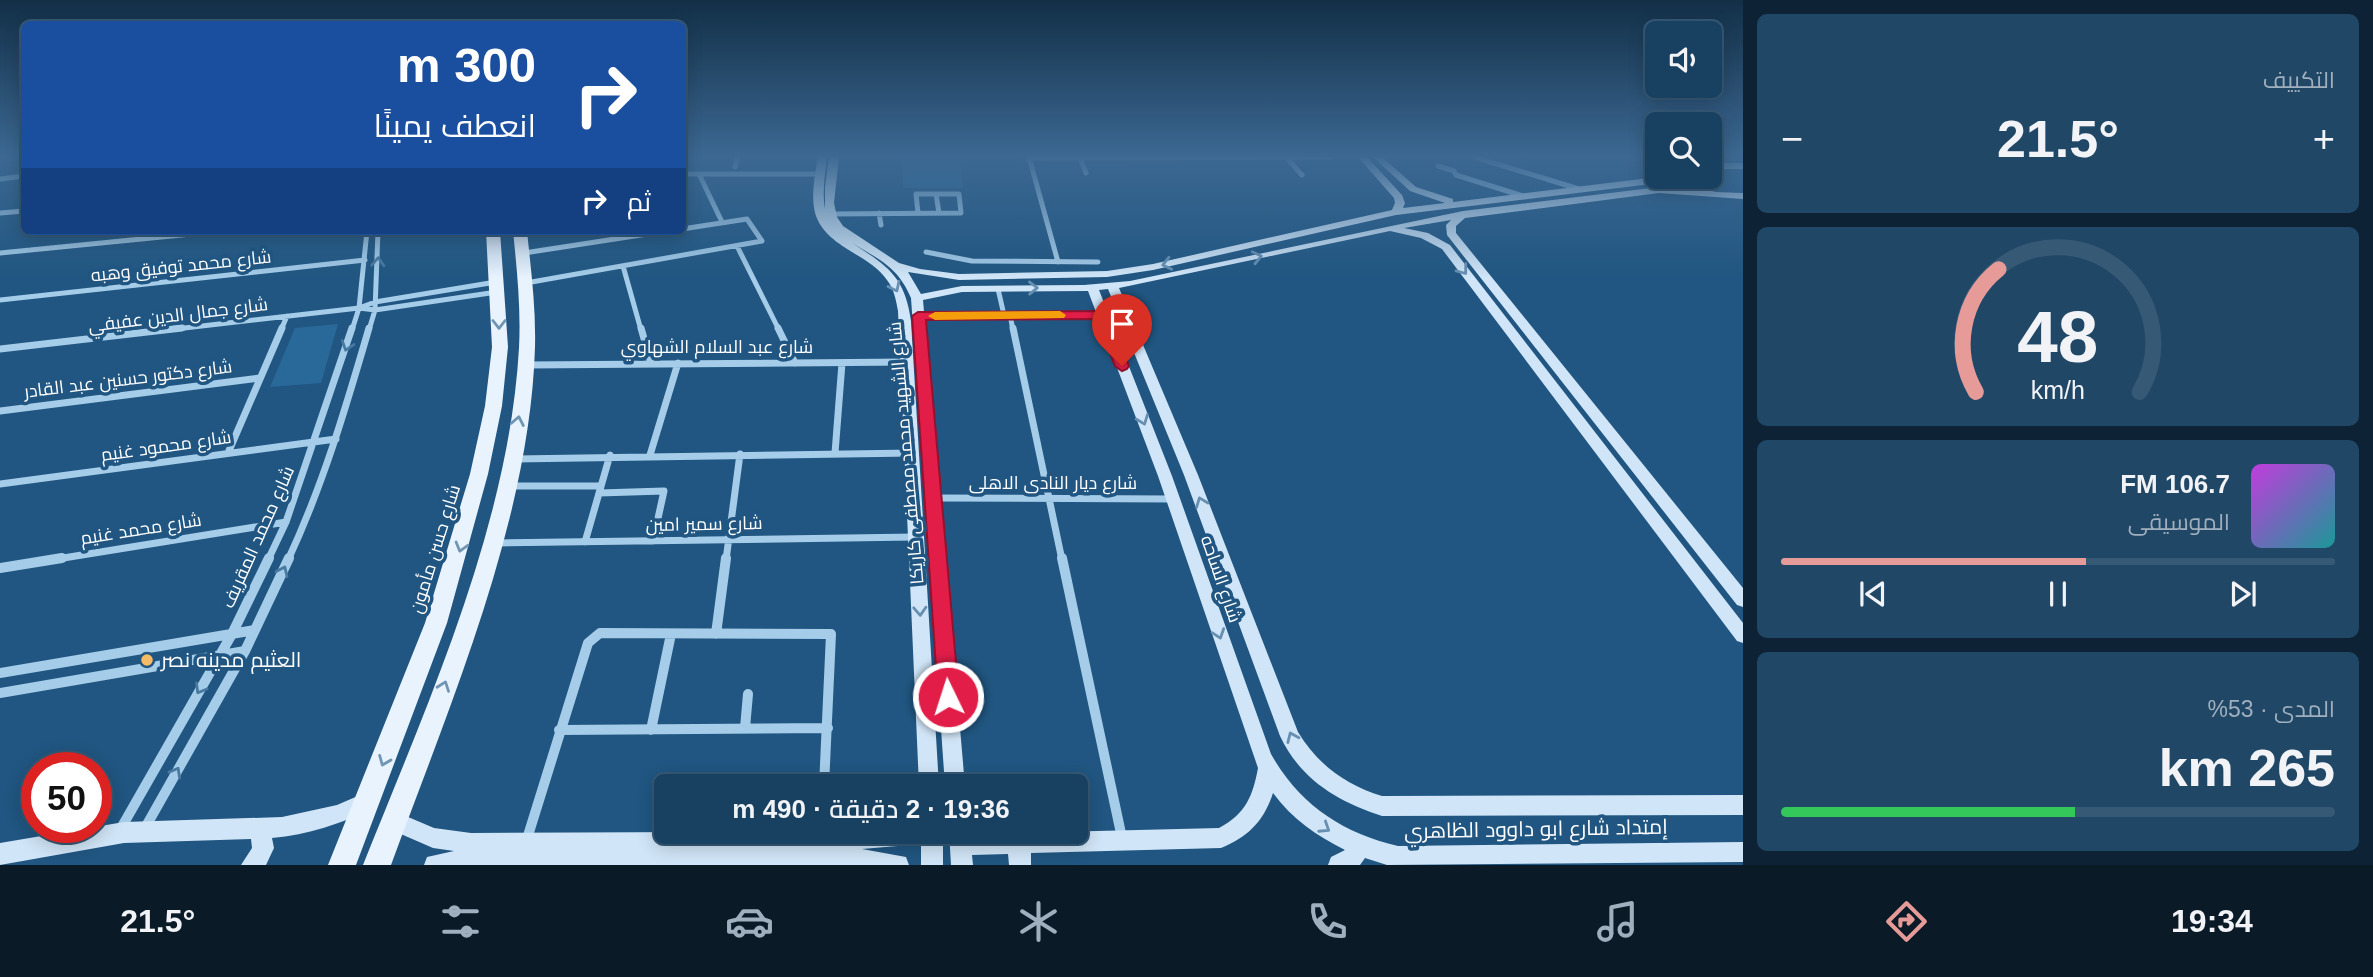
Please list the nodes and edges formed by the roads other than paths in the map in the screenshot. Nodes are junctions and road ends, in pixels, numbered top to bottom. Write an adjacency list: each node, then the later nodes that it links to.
1 (710, 197): 20 (street)
2 (819, 197): 61 (street, شارع الشهيد محمد مصطفى كاريكا, one-way to 61)
3 (832, 197): 19 (street)
4 (916, 197): 17 (street)
5 (937, 197): 18 (street)
6 (960, 197): 18 (street)
7 (1040, 197): 40 (street)
8 (1398, 197): 14 (street)
9 (1433, 197): 12 (street)
10 (1516, 197): 12 (street)
11 (1582, 197): 12 (street)
12 (1460, 209): 14 (street); 23 (street); 24 (street)
13 (21, 211): 15 (street)
14 (1396, 212): 45 (street, one-way to 45)
15 (0, 213)
16 (879, 213): 17 (street); 19 (street); 21 (street)
17 (918, 213): 18 (street)
18 (939, 213)
19 (831, 214): 43 (street, شارع الشهيد محمد مصطفى كاريكا)
20 (722, 222): 22 (street); 34 (street)
21 (881, 225)
22 (686, 228)
23 (1386, 228): 32 (street); 50 (street, one-way to 23)
24 (1451, 233): 32 (street); 95 (street)
25 (182, 235): 36 (street)
26 (367, 235): 39 (street, شارع محمد المقريف)
27 (378, 235): 54 (street, شارع محمد المقريف, one-way to 27)
28 (493, 235): 38 (main road, شارع حسن مأمون)
29 (521, 235): 37 (main road)
30 (614, 235): 33 (street)
31 (641, 235): 33 (street)
32 (1430, 237): 100 (street, one-way to 100)
33 (615, 239): 37 (street)
34 (737, 246): 42 (street); 64 (street)
35 (926, 252): 40 (street)
36 (0, 253)
37 (524, 253): 38 (main road); 46 (main road)
38 (495, 258): 47 (main road, شارع حسن مأمون)
39 (365, 260): 53 (street, شارع محمد توفيق وهبه); 55 (street, شارع محمد المقريف)
40 (1058, 262): 41 (street); 45 (street); 45 (street)
41 (1098, 262)
42 (623, 266): 46 (street); 62 (street)
43 (898, 266): 44 (street); 52 (street, شارع الشهيد محمد مصطفى كاريكا)
44 (941, 275): 45 (street); 49 (street)
45 (1063, 277)
46 (526, 283): 66 (main road)
47 (497, 287): 54 (street, شارع جمال الدين عفيفي); 114 (main road, شارع حسن مأمون, one-way to 114)
48 (998, 289): 49 (street); 51 (street, one-way to 51); 56 (street)
49 (946, 291): 52 (street)
50 (1114, 291): 51 (street); 78 (street, شارع الساحه)
51 (1094, 292): 57 (street, شارع الساحه)
52 (917, 298): 58 (street, شارع الشهيد محمد مصطفى كاريكا)
53 (0, 300)
54 (375, 306): 55 (street, شارع جمال الدين عفيفي); 69 (street, شارع محمد المقريف)
55 (359, 308): 59 (street, شارع جمال الدين عفيفي); 70 (street, شارع محمد المقريف, one-way to 70)
56 (1007, 315): 57 (street); 58 (street); 86 (street)
57 (1102, 315): 77 (street, شارع الساحه, one-way to 77)
58 (918, 316): 85 (street, شارع الشهيد محمد مصطفى كاريكا)
59 (287, 317): 60 (street, شارع جمال الدين عفيفي); 67 (street)
60 (0, 349)
61 (907, 362): 65 (street, شارع عبد السلام الشهاوي); 73 (street, شارع الشهيد محمد مصطفى كاريكا)
62 (651, 363): 63 (street, شارع عبد السلام الشهاوي); 66 (street, شارع عبد السلام الشهاوي)
63 (678, 363): 64 (street, شارع عبد السلام الشهاوي); 76 (street)
64 (794, 363): 65 (street, شارع عبد السلام الشهاوي)
65 (842, 363): 72 (street)
66 (527, 365): 79 (main road, one-way to 66)
67 (260, 378): 68 (street, شارع دكتور حسنين عبد القادر); 71 (street)
68 (0, 411)
69 (336, 439): 70 (street, شارع محمود غنيم); 96 (street, شارع محمد المقريف, one-way to 69)
70 (316, 442): 71 (street, شارع محمود غنيم); 88 (street, شارع محمد المقريف)
71 (229, 453): 82 (street, شارع محمود غنيم)
72 (835, 453): 73 (street); 74 (street)
73 (912, 453): 89 (street, شارع الشهيد محمد مصطفى كاريكا)
74 (740, 454): 76 (street); 90 (street)
75 (610, 455): 76 (street); 79 (street); 84 (street)
76 (650, 455)
77 (1156, 455): 78 (street); 81 (street, شارع الساحه)
78 (1182, 455): 80 (street, شارع الساحه)
79 (511, 459): 83 (main road)
80 (1191, 475): 81 (street); 116 (street, شارع الساحه, one-way to 80)
81 (1165, 476): 87 (street, شارع الساحه)
82 (0, 484)
83 (507, 486): 84 (street); 93 (main road)
84 (600, 489): 91 (street); 92 (street)
85 (933, 498): 86 (street, شارع ديار النادى الاهلى); 113 (street, شارع الشهيد محمد مصطفى كاريكا)
86 (1050, 498): 87 (street, شارع ديار النادى الاهلى); 124 (street)
87 (1172, 499): 110 (street, شارع الساحه, one-way to 110)
88 (286, 522): 94 (street, شارع محمد غنيم); 97 (street, شارع محمد المقريف)
89 (916, 537): 90 (street, شارع سمير امين); 112 (street, شارع الشهيد محمد مصطفى كاريكا, one-way to 112)
90 (729, 539): 91 (street, شارع سمير امين); 99 (street)
91 (653, 541): 92 (street, شارع سمير امين)
92 (585, 542): 93 (street, شارع سمير امين)
93 (492, 543): 117 (main road, one-way to 93)
94 (0, 568)
95 (1743, 600)
96 (255, 630): 97 (street); 101 (street, شارع محمد المقريف)
97 (232, 634): 102 (street, شارع محمد المقريف); 103 (street)
98 (671, 634): 99 (street); 108 (street); 109 (street)
99 (716, 634): 107 (street)
100 (1743, 636)
101 (244, 651): 102 (street); 118 (street, شارع محمد المقريف, one-way to 101)
102 (218, 656): 104 (street); 120 (street, شارع محمد المقريف, one-way to 120)
103 (0, 673)
104 (0, 693)
105 (748, 694): 106 (street)
106 (745, 728): 107 (street); 109 (street)
107 (828, 728): 111 (street)
108 (559, 730): 109 (street); 123 (street)
109 (651, 730)
110 (1267, 769): 124 (street); 129 (street, شارع الساحه, one-way to 129)
111 (825, 774)
112 (928, 774)
113 (955, 774)
114 (368, 801): 119 (street); 139 (main road, شارع حسن مأمون)
115 (1743, 805): 116 (street, إمتداد شارع ابو داوود الظاهري)
116 (1382, 806)
117 (394, 821): 122 (street); 140 (main road)
118 (143, 831): 119 (street); 120 (street)
119 (257, 831): 138 (street)
120 (117, 834): 131 (street)
121 (654, 839): 123 (street)
122 (446, 841): 123 (street); 137 (street)
123 (526, 842)
124 (1123, 842): 132 (street)
125 (846, 844): 133 (street)
126 (910, 844): 133 (street)
127 (932, 844): 141 (street)
128 (960, 847): 132 (street)
129 (1359, 848): 134 (street, إمتداد شارع ابو داوود الظاهري); 142 (street)
130 (1743, 852): 134 (street, إمتداد شارع ابو داوود الظاهري)
131 (0, 855)
132 (1022, 855)
133 (884, 858): 136 (street)
134 (1432, 861)
135 (661, 863): 136 (street); 137 (street)
136 (724, 863)
137 (439, 864)
138 (252, 865)
139 (342, 865)
140 (377, 865)
141 (932, 865)
142 (1339, 865)

